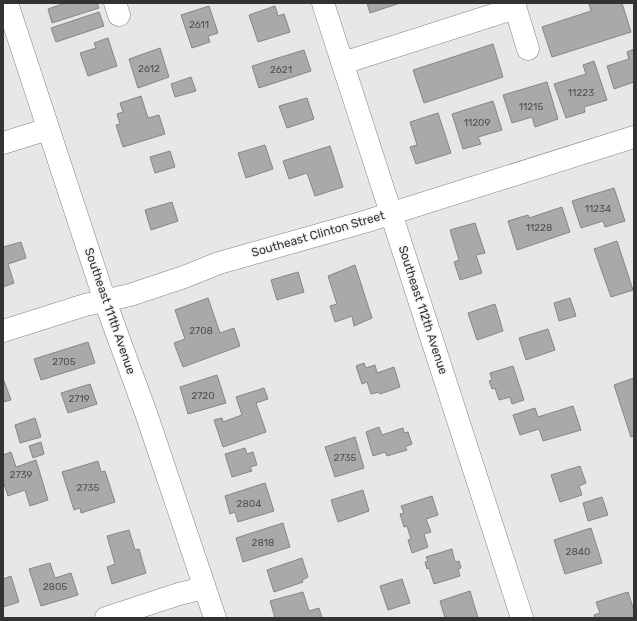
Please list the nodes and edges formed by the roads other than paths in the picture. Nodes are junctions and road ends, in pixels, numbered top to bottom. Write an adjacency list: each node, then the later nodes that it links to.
1 (323, 3): 5 (street, Southeast 112th Avenue)
2 (514, 6): 4 (street); 5 (street)
3 (8, 16): 6 (street, Southeast 111th Avenue)
4 (528, 49)
5 (343, 63): 9 (street, Southeast 112th Avenue)
6 (48, 129): 8 (street); 10 (street, Southeast 111th Avenue)
7 (634, 137): 9 (street, Southeast Clinton Street)
8 (3, 144)
9 (391, 213): 10 (street, Southeast Clinton Street); 15 (street, Southeast 112th Avenue)
10 (105, 301): 11 (street, Southeast Clinton Street); 12 (street, Southeast 111th Avenue)
11 (3, 331)
12 (204, 588): 13 (street); 14 (street, Southeast 111th Avenue)
13 (106, 618)
14 (215, 618)
15 (522, 618)

